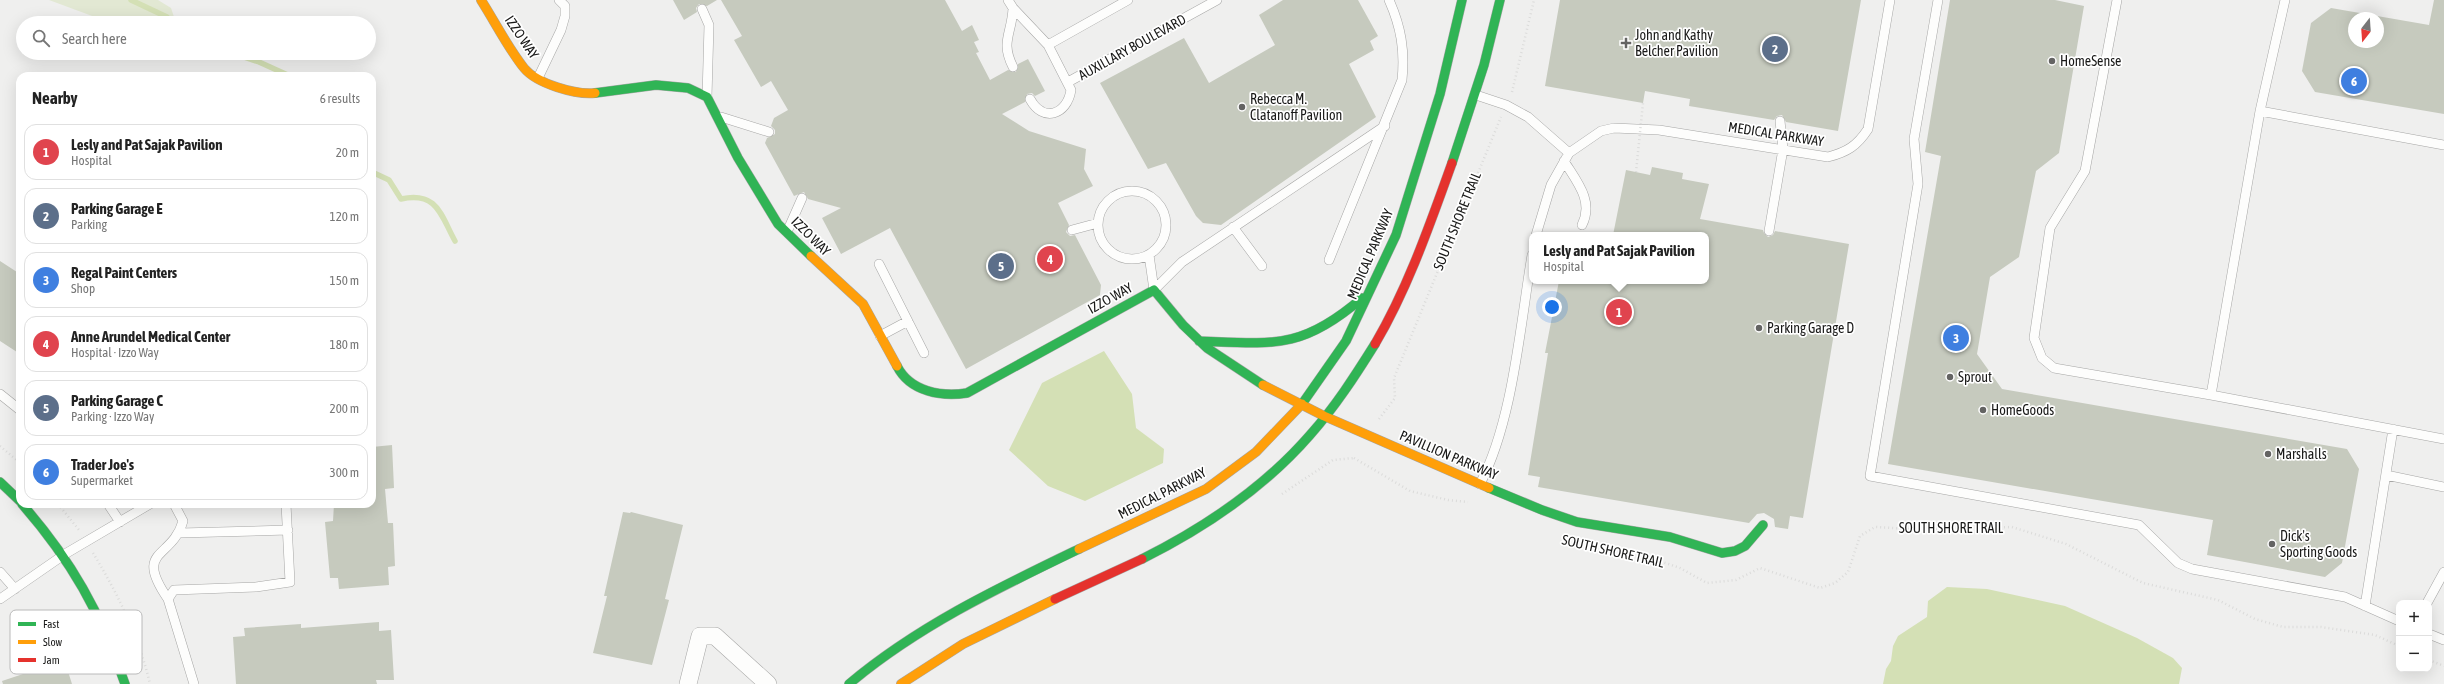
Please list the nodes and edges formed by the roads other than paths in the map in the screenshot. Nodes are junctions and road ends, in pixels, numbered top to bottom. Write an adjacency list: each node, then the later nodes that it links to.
1 (481, 0): 16 (main road, IZZO WAY)
2 (1128, 0): 14 (lane)
3 (1217, 0): 17 (lane, AUXILLARY BOULEVARD)
4 (1389, 0): 24 (lane)
5 (1462, 0): 43 (main road, MEDICAL PARKWAY)
6 (1500, 0): 18 (main road)
7 (1890, 0): 27 (lane, MEDICAL PARKWAY)
8 (1938, 0): 77 (lane)
9 (2117, 0): 50 (lane)
10 (2284, 0): 21 (lane)
11 (565, 2): 16 (lane)
12 (1010, 4): 14 (lane); 15 (lane)
13 (702, 9): 19 (lane)
14 (1048, 45): 17 (lane)
15 (1013, 67)
16 (538, 78): 19 (main road, IZZO WAY)
17 (1068, 82): 20 (lane)
18 (1476, 96): 28 (lane); 53 (main road)
19 (707, 97): 22 (main road, IZZO WAY)
20 (1030, 99)
21 (2260, 111): 26 (lane); 50 (lane)
22 (717, 116): 25 (lane); 36 (main road, IZZO WAY)
23 (1780, 121): 27 (lane)
24 (1385, 126): 33 (lane); 39 (lane)
25 (769, 132)
26 (2444, 145)
27 (1783, 149): 28 (lane, MEDICAL PARKWAY); 35 (lane)
28 (1569, 153): 29 (lane, MEDICAL PARKWAY)
29 (1564, 161): 32 (lane); 37 (lane, MEDICAL PARKWAY)
30 (802, 198): 36 (lane)
31 (1098, 223): 34 (lane); 38 (lane); 38 (lane)
32 (1582, 225)
33 (1233, 227): 41 (lane); 44 (lane)
34 (1072, 230)
35 (1770, 230)
36 (787, 232): 46 (main road, IZZO WAY)
37 (1537, 232)
38 (1149, 255): 44 (lane)
39 (1329, 260)
40 (879, 264): 45 (lane)
41 (1262, 266)
42 (1529, 272): 58 (lane)
43 (1372, 289): 47 (main road); 51 (main road, MEDICAL PARKWAY)
44 (1154, 290): 46 (main road, IZZO WAY); 47 (main road, PAVILLION PARKWAY)
45 (908, 321): 46 (lane); 48 (lane)
46 (880, 336)
47 (1199, 341): 51 (main road, PAVILLION PARKWAY)
48 (924, 353)
49 (0, 394): 52 (lane)
50 (2211, 395): 54 (lane)
51 (1301, 405): 53 (main road, PAVILLION PARKWAY); 87 (main road, MEDICAL PARKWAY)
52 (16, 407)
53 (1326, 418): 58 (main road, PAVILLION PARKWAY); 88 (main road)
54 (2393, 429): 55 (lane); 56 (lane)
55 (2444, 439)
56 (2386, 475): 59 (lane); 77 (lane)
57 (0, 482): 60 (main road)
58 (1480, 484): 67 (main road, PAVILLION PARKWAY)
59 (2444, 487)
60 (16, 498)
61 (25, 508): 70 (main road)
62 (111, 508): 66 (lane)
63 (143, 508): 66 (lane)
64 (176, 508): 69 (lane)
65 (286, 508): 68 (lane)
66 (120, 522): 70 (lane)
67 (1763, 525)
68 (288, 530): 69 (lane); 75 (lane)
69 (180, 533): 75 (lane)
70 (65, 554): 73 (lane); 78 (main road)
71 (0, 572): 73 (lane)
72 (2444, 572): 76 (lane)
73 (15, 589): 74 (lane)
74 (0, 599)
75 (168, 599): 84 (lane)
76 (2429, 600)
77 (2364, 606): 79 (lane)
78 (97, 610)
79 (2396, 620)
80 (2432, 635): 81 (lane)
81 (2444, 640)
82 (122, 674): 83 (main road)
83 (125, 684)
84 (194, 684)
85 (688, 684): 86 (street)
86 (768, 684)
87 (849, 684)
88 (901, 684)

